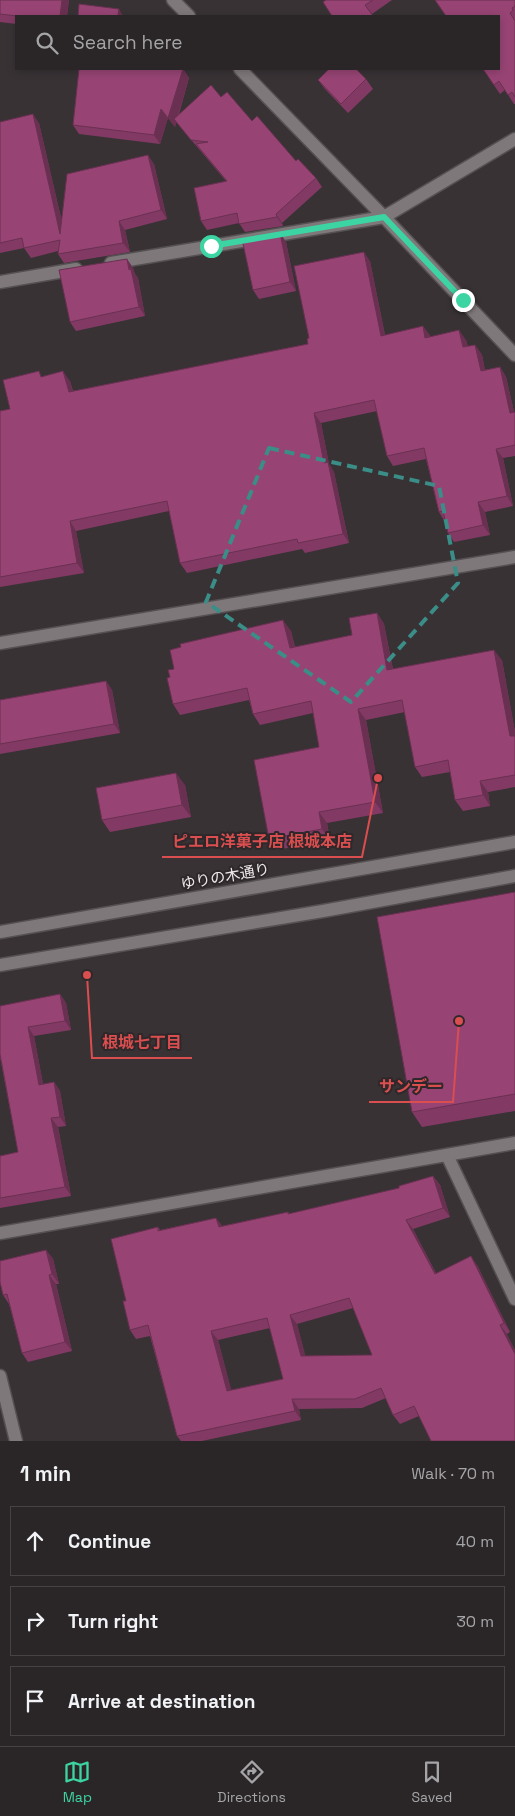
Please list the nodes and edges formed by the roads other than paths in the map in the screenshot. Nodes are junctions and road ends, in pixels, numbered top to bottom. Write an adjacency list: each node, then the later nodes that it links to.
1 (176, 1): 2 (street)
2 (188, 15)
3 (241, 70): 5 (street)
4 (515, 139): 5 (street)
5 (384, 217): 6 (street); 7 (street)
6 (0, 282)
7 (515, 355)
8 (515, 557): 9 (street)
9 (0, 643)
10 (515, 842): 12 (street, ゆりの木通り)
11 (515, 876): 13 (street)
12 (0, 932)
13 (0, 965)
14 (515, 1143): 15 (street)
15 (447, 1155): 16 (street); 17 (street)
16 (0, 1234)
17 (515, 1299)
18 (0, 1376): 19 (street)
19 (16, 1441)

